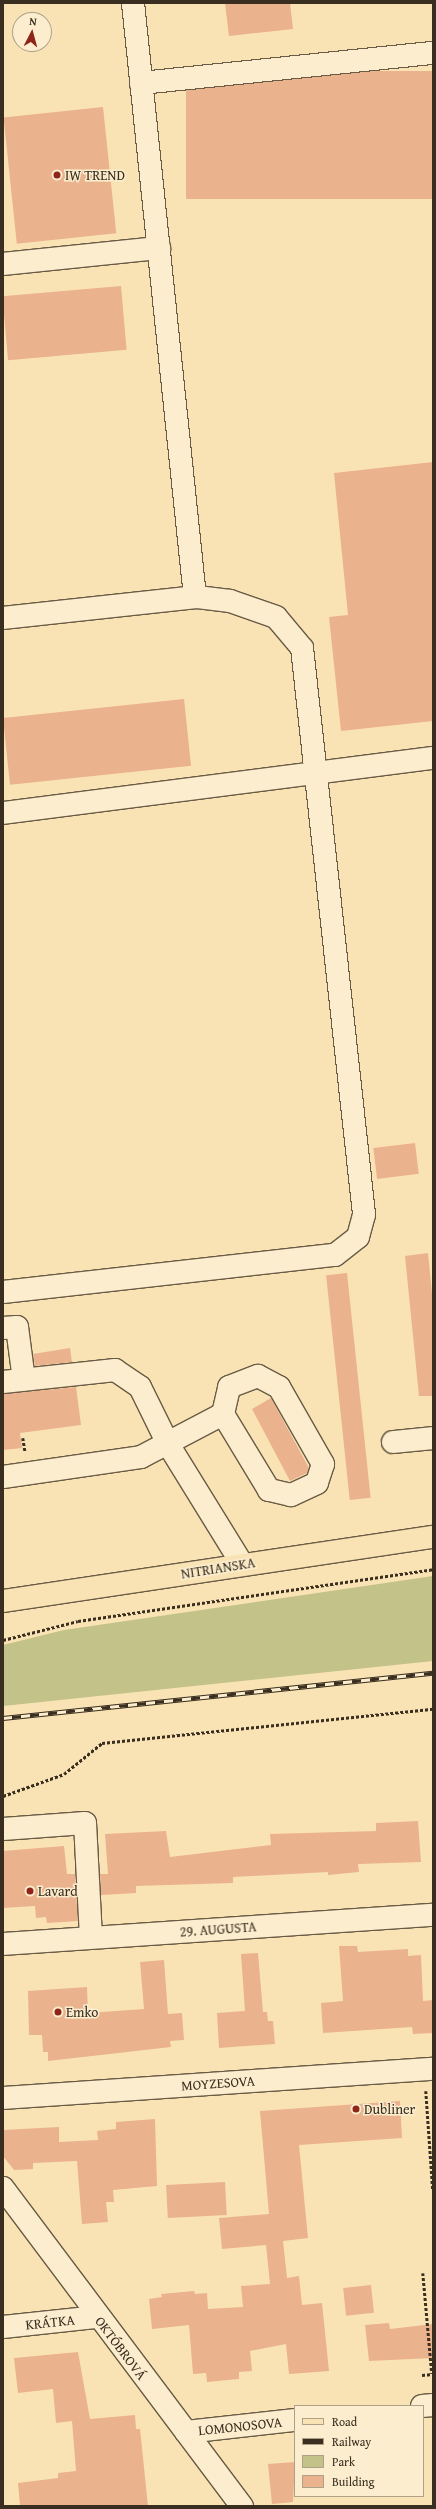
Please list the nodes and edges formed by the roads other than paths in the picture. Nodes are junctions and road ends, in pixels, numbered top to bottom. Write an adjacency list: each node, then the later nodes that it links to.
1 (133, 3): 3 (street)
2 (433, 53): 3 (street)
3 (141, 83): 4 (street)
4 (159, 248): 5 (street); 6 (street)
5 (3, 264)
6 (195, 597): 7 (street); 9 (street)
7 (3, 618)
8 (433, 758): 9 (street)
9 (318, 774): 10 (street); 11 (street)
10 (3, 813)
11 (3, 1292)
12 (3, 1328): 13 (street)
13 (14, 1381): 17 (street)
14 (223, 1414): 14 (street); 17 (street)
15 (433, 1438): 16 (street)
16 (393, 1442)
17 (168, 1444): 18 (street); 20 (street)
18 (3, 1477)
19 (433, 1536): 20 (main road, NITRIANSKA)
20 (242, 1564): 21 (main road, NITRIANSKA)
21 (3, 1601)
22 (3, 1828): 24 (street)
23 (433, 1915): 24 (street, 29. AUGUSTA)
24 (91, 1937): 25 (street, 29. AUGUSTA)
25 (3, 1944)
26 (429, 2078): 27 (street, MOYZESOVA)
27 (3, 2098)
28 (3, 2188): 29 (street, OKTÓBROVÁ)
29 (97, 2317): 30 (street, KRÁTKA); 32 (street, OKTÓBROVÁ)
30 (3, 2327)
31 (294, 2420): 32 (street, LOMONOSOVA)
32 (186, 2432): 33 (street, OKTÓBROVÁ)
33 (242, 2506)

